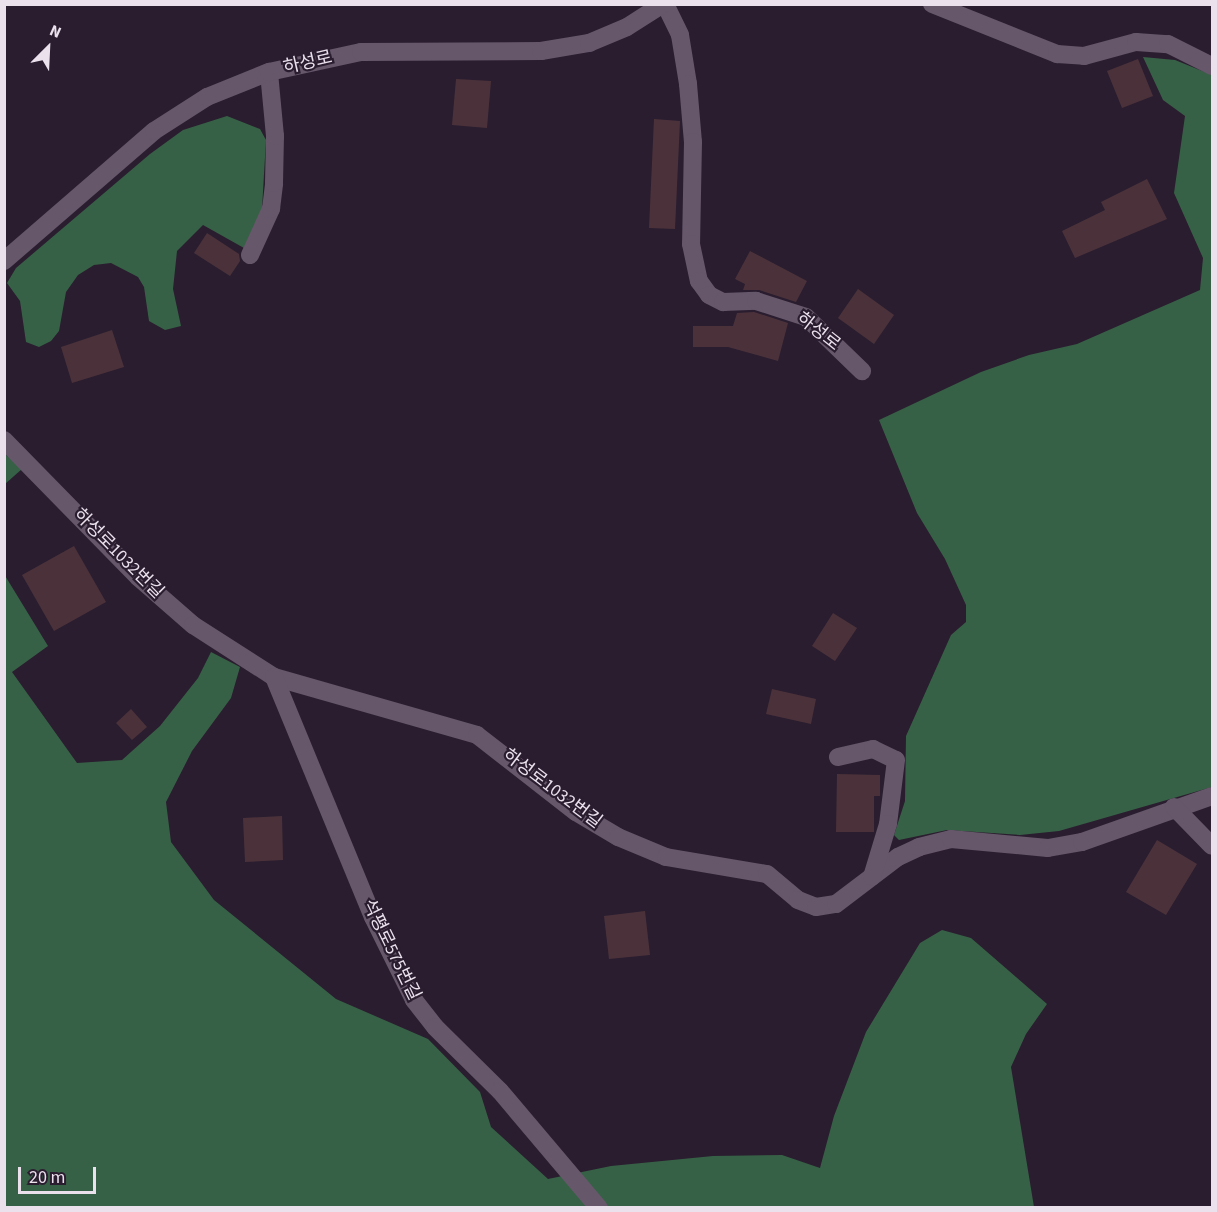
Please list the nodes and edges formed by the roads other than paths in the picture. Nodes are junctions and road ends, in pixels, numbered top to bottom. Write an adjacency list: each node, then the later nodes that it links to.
1 (664, 4): 4 (street, 하성로); 7 (street, 하성로)
2 (932, 4): 3 (street)
3 (1212, 66)
4 (269, 72): 5 (street); 6 (street, 하성로)
5 (250, 255)
6 (4, 261)
7 (862, 371)
8 (4, 440): 9 (street, 하성로1032번길)
9 (274, 677): 14 (street, 하성로1032번길); 15 (street, 석평로575번길)
10 (838, 757): 14 (street)
11 (1212, 796): 12 (street, 하성로1032번길)
12 (1174, 807): 13 (street); 14 (street, 하성로1032번길)
13 (1212, 846)
14 (872, 877)
15 (599, 1208)

